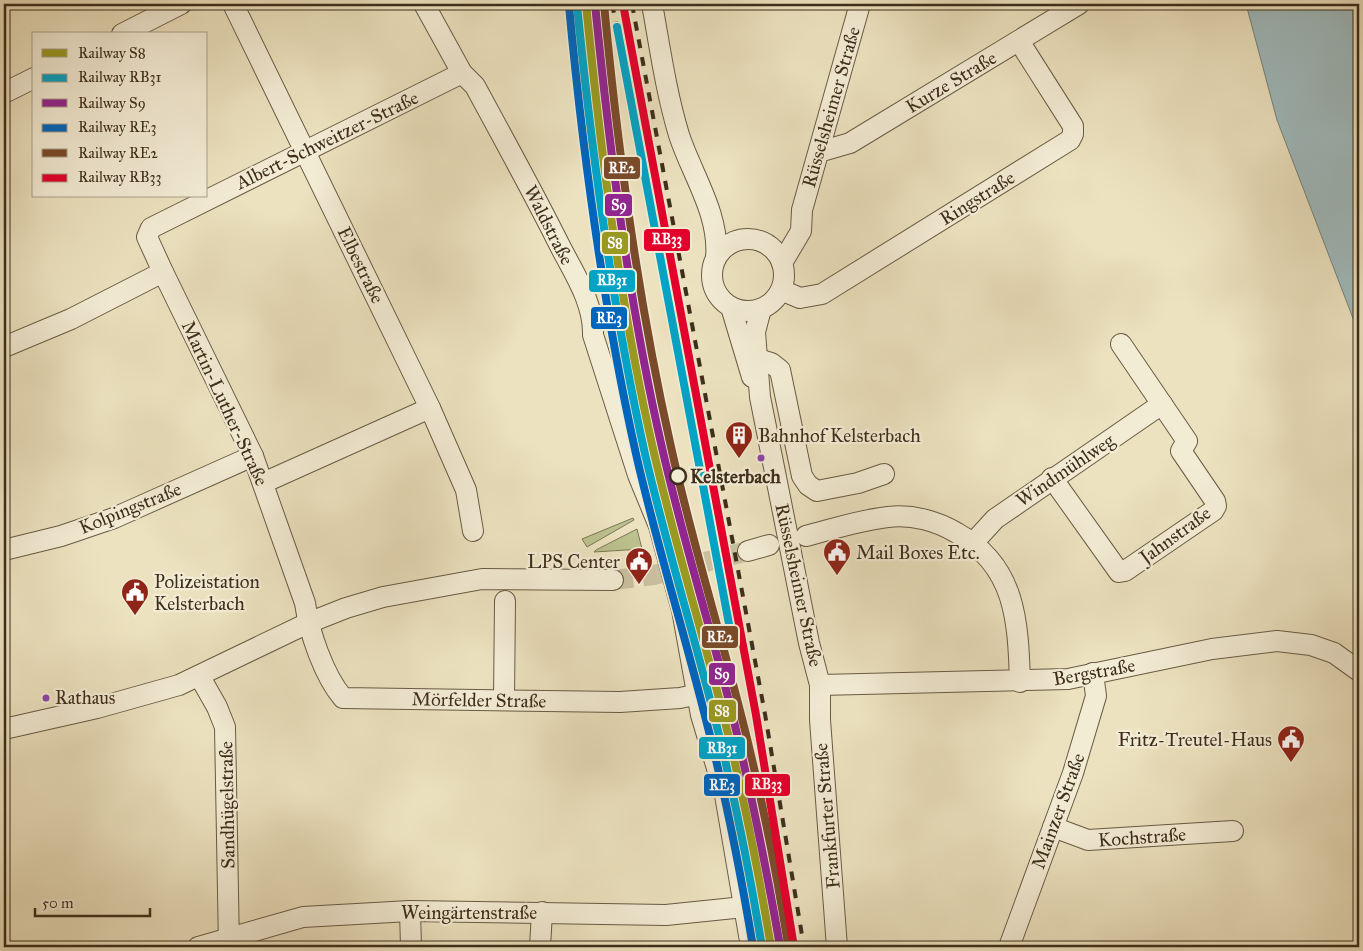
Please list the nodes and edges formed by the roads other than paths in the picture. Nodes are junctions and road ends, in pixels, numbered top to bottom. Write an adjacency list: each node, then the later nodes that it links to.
1 (182, 4): 7 (street)
2 (233, 4): 12 (street, Elbestraße)
3 (424, 4): 9 (street, Waldstraße)
4 (652, 4): 14 (street)
5 (860, 4): 13 (street, Rüsselsheimer Straße)
6 (1079, 4): 8 (street, Kurze Straße)
7 (126, 32)
8 (1019, 41): 13 (street, Kurze Straße); 21 (street, Ringstraße)
9 (462, 73): 12 (street, Albert-Schweitzer-Straße); 48 (street, Waldstraße)
10 (32, 79): 11 (street)
11 (4, 93)
12 (306, 151): 20 (street, Albert-Schweitzer-Straße); 29 (street, Elbestraße)
13 (819, 152): 15 (street, Rüsselsheimer Straße)
14 (705, 197): 16 (street); 18 (street)
15 (802, 210): 17 (street, Rüsselsheimer Straße); 19 (street, Rüsselsheimer Straße)
16 (738, 240): 17 (street); 18 (street)
17 (762, 241): 19 (street)
18 (716, 258): 22 (street)
19 (782, 262): 21 (street)
20 (163, 272): 25 (street); 30 (street, Martin-Luther-Straße)
21 (781, 290): 23 (street)
22 (731, 307): 23 (street); 27 (street, Rüsselsheimer Straße)
23 (761, 309): 26 (street, Rüsselsheimer Straße)
24 (1121, 344): 28 (street, Jahnstraße)
25 (4, 347)
26 (758, 359): 27 (street, Rüsselsheimer Straße); 31 (street, Rüsselsheimer Straße)
27 (760, 397): 47 (street, Rüsselsheimer Straße)
28 (1162, 404): 32 (street, Windmühlweg); 32 (street, Jahnstraße)
29 (430, 408): 33 (street); 34 (street, Elbestraße)
30 (253, 456): 33 (street, Martin-Luther-Straße); 38 (street, Kolpingstraße)
31 (884, 474)
32 (1052, 478): 36 (street, Windmühlweg)
33 (263, 483): 42 (street, Martin-Luther-Straße)
34 (473, 531)
35 (806, 536): 36 (street)
36 (973, 543): 46 (street)
37 (769, 545): 39 (street)
38 (4, 550)
39 (748, 551)
40 (613, 580): 42 (street)
41 (505, 601): 49 (street)
42 (308, 623): 45 (street); 49 (street, Mörfelder Straße)
43 (1359, 671): 44 (street, Bergstraße)
44 (1093, 674): 46 (street, Bergstraße); 51 (street, Mainzer Straße)
45 (200, 677): 50 (street); 56 (street, Sandhügelstraße)
46 (1020, 682): 47 (street, Bergstraße)
47 (820, 685): 61 (street, Frankfurter Straße)
48 (698, 694): 49 (street, Mörfelder Straße); 53 (street, Waldstraße)
49 (504, 699)
50 (4, 729)
51 (1053, 827): 52 (street, Kochstraße); 62 (street, Mainzer Straße)
52 (1233, 831)
53 (744, 907): 55 (street, Weingärtenstraße); 60 (street, Waldstraße)
54 (410, 911): 55 (street, Weingärtenstraße); 56 (street, Weingärtenstraße); 58 (street)
55 (542, 912): 59 (street)
56 (229, 943): 57 (street, Weingärtenstraße)
57 (198, 947)
58 (411, 947)
59 (540, 947)
60 (751, 947)
61 (837, 947)
62 (1009, 947)

